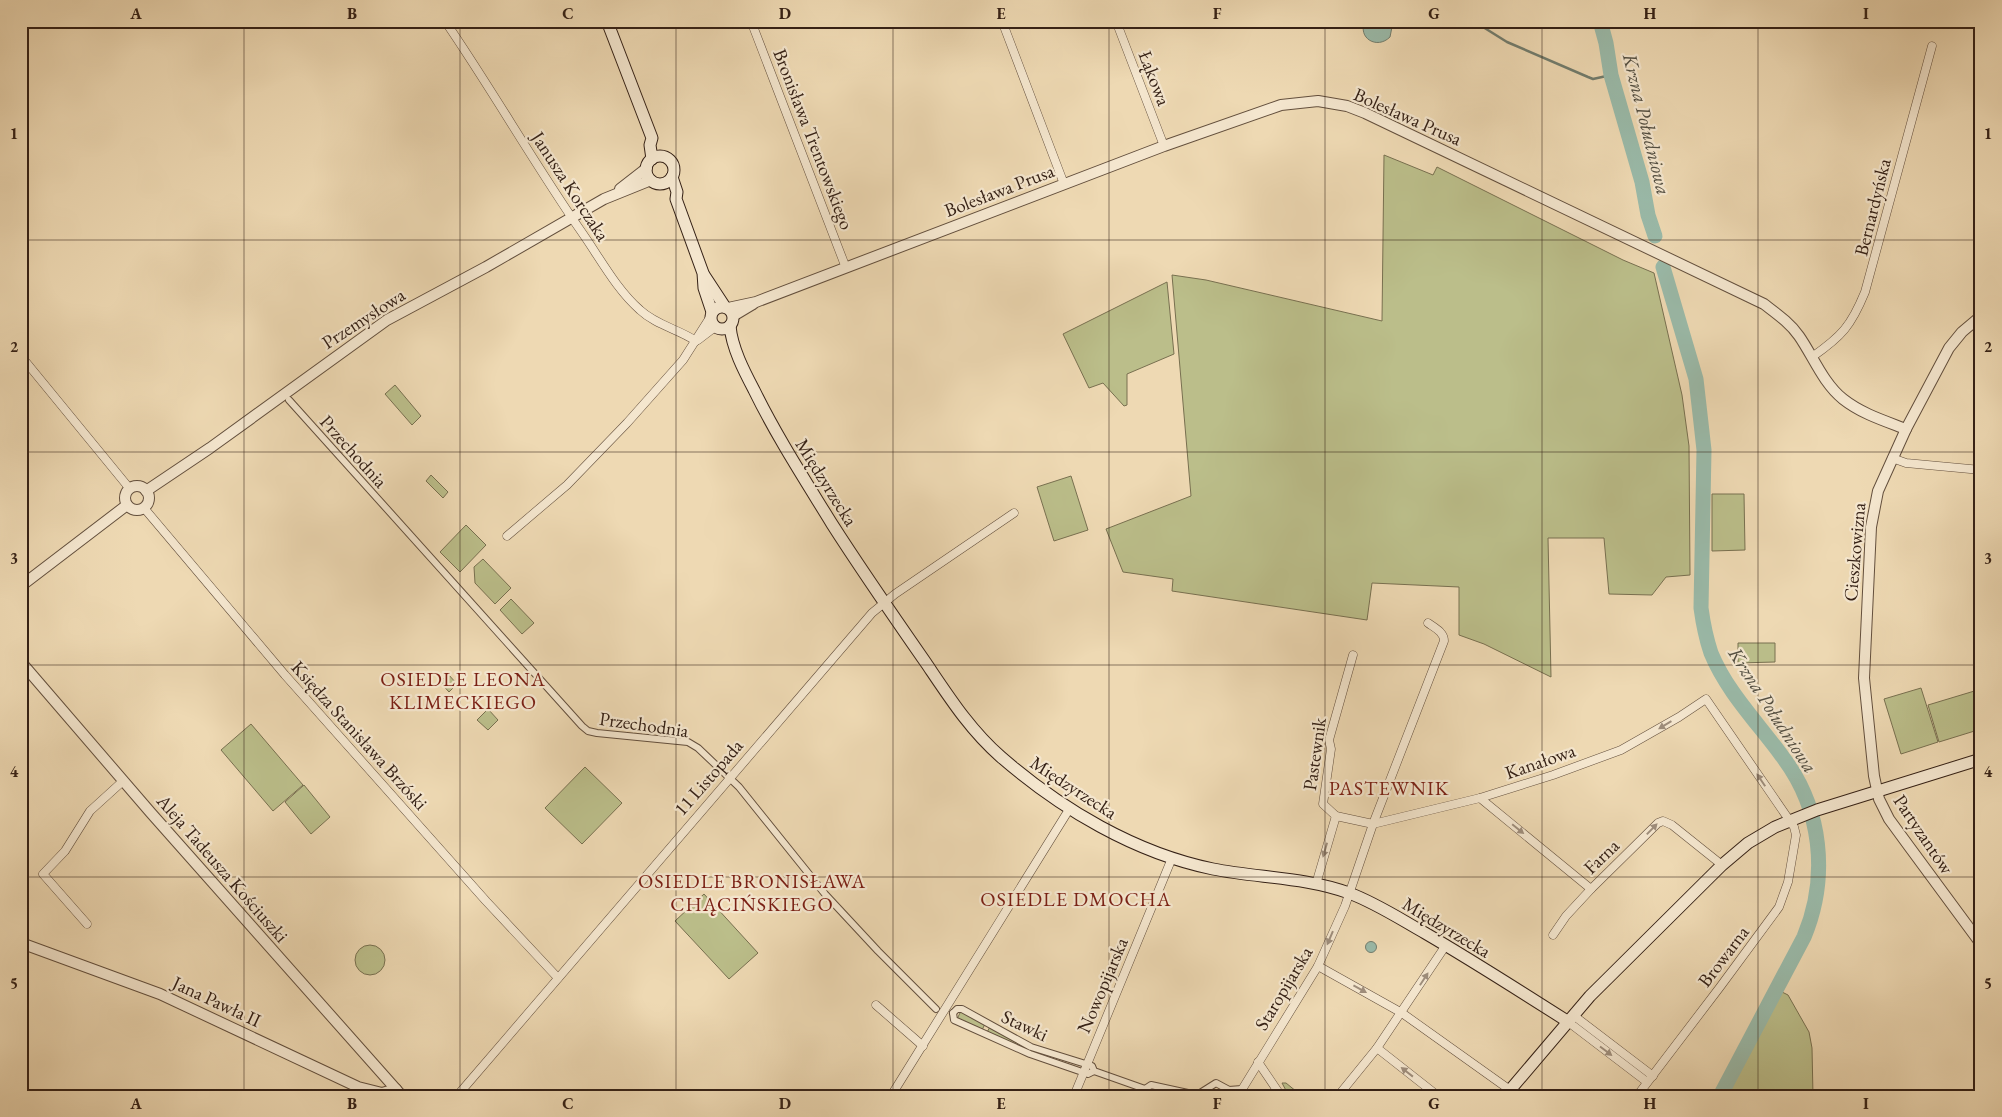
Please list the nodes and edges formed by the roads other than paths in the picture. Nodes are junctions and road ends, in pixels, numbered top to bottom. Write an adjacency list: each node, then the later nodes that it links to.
1 (445, 21): 15 (street, Janusza Korczaka)
2 (607, 21): 7 (main road)
3 (751, 21): 16 (street, Bronisława Trentowskiego)
4 (1002, 21): 13 (street)
5 (1116, 21): 8 (street, Łąkowa)
6 (1932, 46): 24 (street, Bernardyńska)
7 (652, 138): 9 (main road); 10 (main road)
8 (1164, 146): 13 (street, Bolesława Prusa); 24 (street, Bolesława Prusa)
9 (664, 156): 10 (main road); 12 (main road)
10 (649, 164): 11 (main road); 14 (street, Przemysłowa)
11 (651, 180): 12 (main road); 14 (street, Przemysłowa)
12 (668, 180): 17 (main road, Międzyrzecka)
13 (1064, 184): 16 (street, Bolesława Prusa)
14 (612, 195): 15 (street, Przemysłowa)
15 (572, 218): 22 (street, Janusza Korczaka); 31 (street, Przemysłowa)
16 (846, 268): 19 (street, Bolesława Prusa)
17 (703, 273): 18 (main road, Międzyrzecka); 19 (main road, Międzyrzecka)
18 (711, 314): 19 (main road); 21 (main road); 22 (street)
19 (729, 314): 21 (main road); 25 (main road, Międzyrzecka)
20 (1981, 316): 27 (street, Cieszkowizna)
21 (717, 328): 22 (street); 25 (main road, Międzyrzecka)
22 (696, 341): 35 (street)
23 (21, 356): 30 (street)
24 (1812, 357): 27 (street, Bolesława Prusa)
25 (739, 359): 37 (main road, Międzyrzecka)
26 (289, 400): 42 (street, Przechodnia)
27 (1906, 429): 28 (street, Cieszkowizna)
28 (1892, 458): 29 (street); 44 (street, Cieszkowizna)
29 (1981, 470)
30 (130, 489): 31 (street); 32 (street)
31 (146, 490): 33 (street)
32 (128, 505): 33 (street); 36 (street)
33 (144, 508): 61 (street, Księdza Stanisława Brzóski)
34 (1014, 513): 37 (street, 11 Listopada)
35 (507, 536)
36 (22, 585)
37 (883, 602): 42 (street, 11 Listopada); 46 (main road, Międzyrzecka)
38 (1428, 623): 49 (street)
39 (1353, 655): 47 (street, Pastewnik)
40 (21, 662): 43 (street, Aleja Tadeusza Kościuszki)
41 (1981, 759): 44 (main road)
42 (729, 778): 61 (street, 11 Listopada); 63 (street, Przechodnia)
43 (123, 781): 55 (street); 76 (street, Aleja Tadeusza Kościuszki)
44 (1876, 791): 48 (main road); 58 (street, Partyzantów)
45 (1480, 798): 48 (street, Kanałowa, one-way to 45); 49 (street, Kanałowa); 53 (street, Farna, one-way to 53)
46 (1070, 808): 50 (main road, Międzyrzecka); 64 (street)
47 (1336, 816): 49 (street); 52 (street, one-way to 52)
48 (1795, 818): 51 (main road); 74 (street, Browarna)
49 (1373, 824): 54 (street)
50 (1172, 858): 52 (main road, Międzyrzecka); 71 (street, Nowopijarska)
51 (1722, 864): 53 (street, Farna, one-way to 51); 66 (main road)
52 (1316, 884): 54 (main road, Międzyrzecka)
53 (1591, 889): 56 (street)
54 (1349, 893): 59 (main road, Międzyrzecka); 60 (street, Staropijarska, one-way to 60)
55 (87, 924)
56 (1553, 935)
57 (21, 943): 76 (street, Jana Pawła II)
58 (1981, 944)
59 (1446, 945): 65 (street, one-way to 59); 66 (main road, Międzyrzecka)
60 (1318, 966): 65 (street, one-way to 65); 70 (street, Staropijarska)
61 (558, 978): 80 (street, 11 Listopada)
62 (876, 1005): 67 (street)
63 (936, 1009)
64 (949, 1011): 67 (street); 69 (street, Stawki); 69 (street, Stawki)
65 (1402, 1013): 68 (street); 79 (street)
66 (1570, 1018): 74 (street); 75 (street, one-way to 75); 79 (main road)
67 (923, 1046): 81 (street)
68 (1377, 1048): 84 (street); 85 (street, one-way to 68)
69 (1030, 1050): 71 (street, Stawki); 73 (street, Stawki)
70 (1258, 1062): 78 (street, Staropijarska); 83 (street)
71 (1087, 1065): 72 (street); 73 (street, Nowopijarska)
72 (1094, 1071): 73 (street); 77 (street)
73 (1083, 1073): 82 (street, Nowopijarska)
74 (1653, 1076): 75 (street, Browarna)
75 (1647, 1082): 86 (street, Browarna)
76 (399, 1092)
77 (1145, 1092): 78 (street)
78 (1240, 1092)
79 (1507, 1093)
80 (457, 1096)
81 (891, 1096)
82 (1074, 1096)
83 (1281, 1096)
84 (1338, 1096)
85 (1438, 1096)
86 (1637, 1096)

